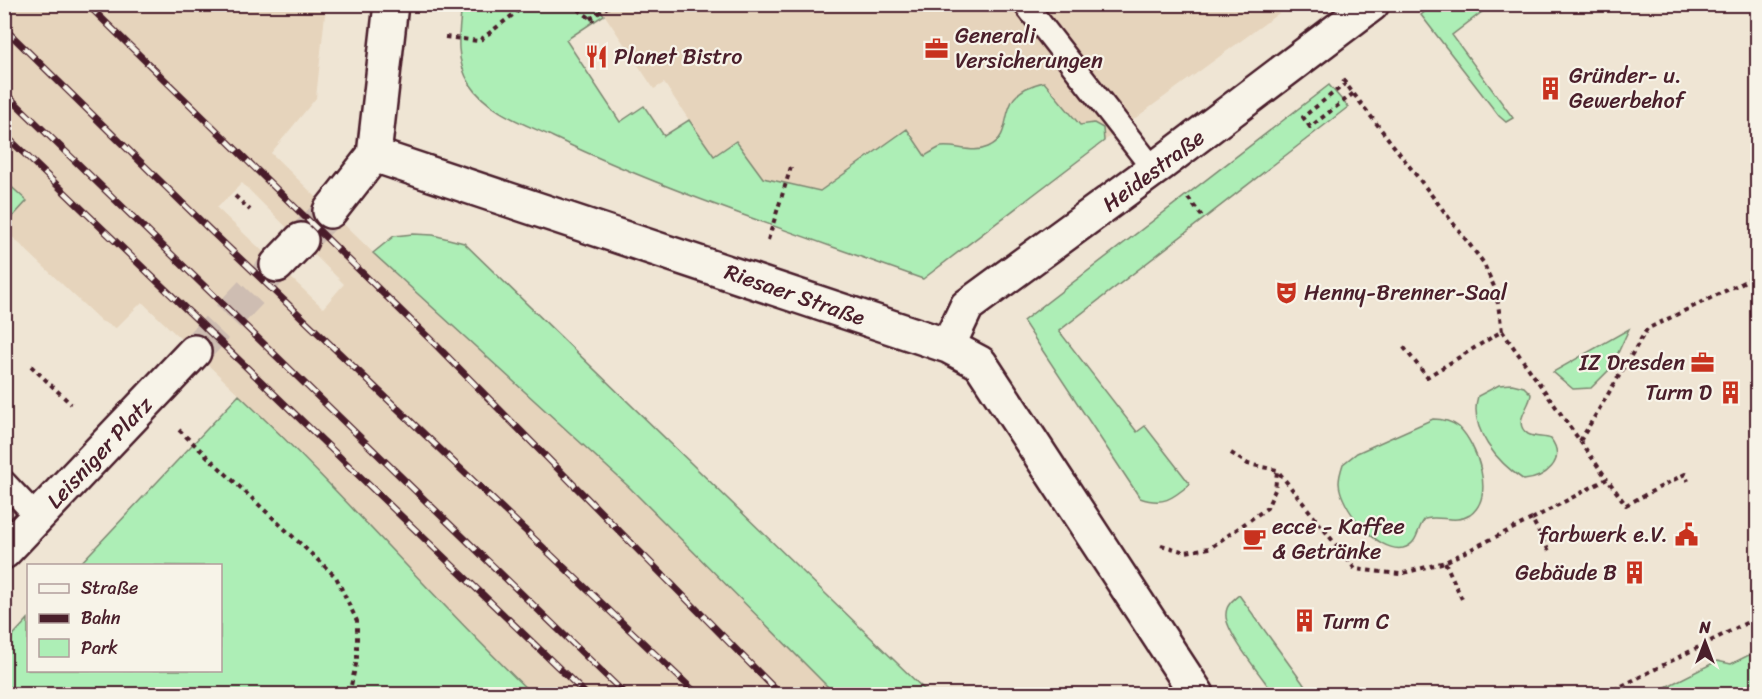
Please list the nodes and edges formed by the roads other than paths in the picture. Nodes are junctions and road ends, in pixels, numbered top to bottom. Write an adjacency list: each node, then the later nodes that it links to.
1 (391, 4): 4 (street)
2 (1025, 4): 5 (lane)
3 (1372, 4): 5 (street, Heidestraße)
4 (374, 155): 6 (street); 9 (street, Riesaer Straße)
5 (1154, 170): 9 (street, Heidestraße)
6 (330, 211)
7 (300, 240): 8 (street)
8 (277, 265)
9 (948, 346): 14 (street, Riesaer Straße)
10 (194, 352): 12 (street, Leisniger Platz)
11 (4, 482): 12 (lane)
12 (38, 518): 13 (street, Leisniger Platz)
13 (4, 552)
14 (1197, 694)

